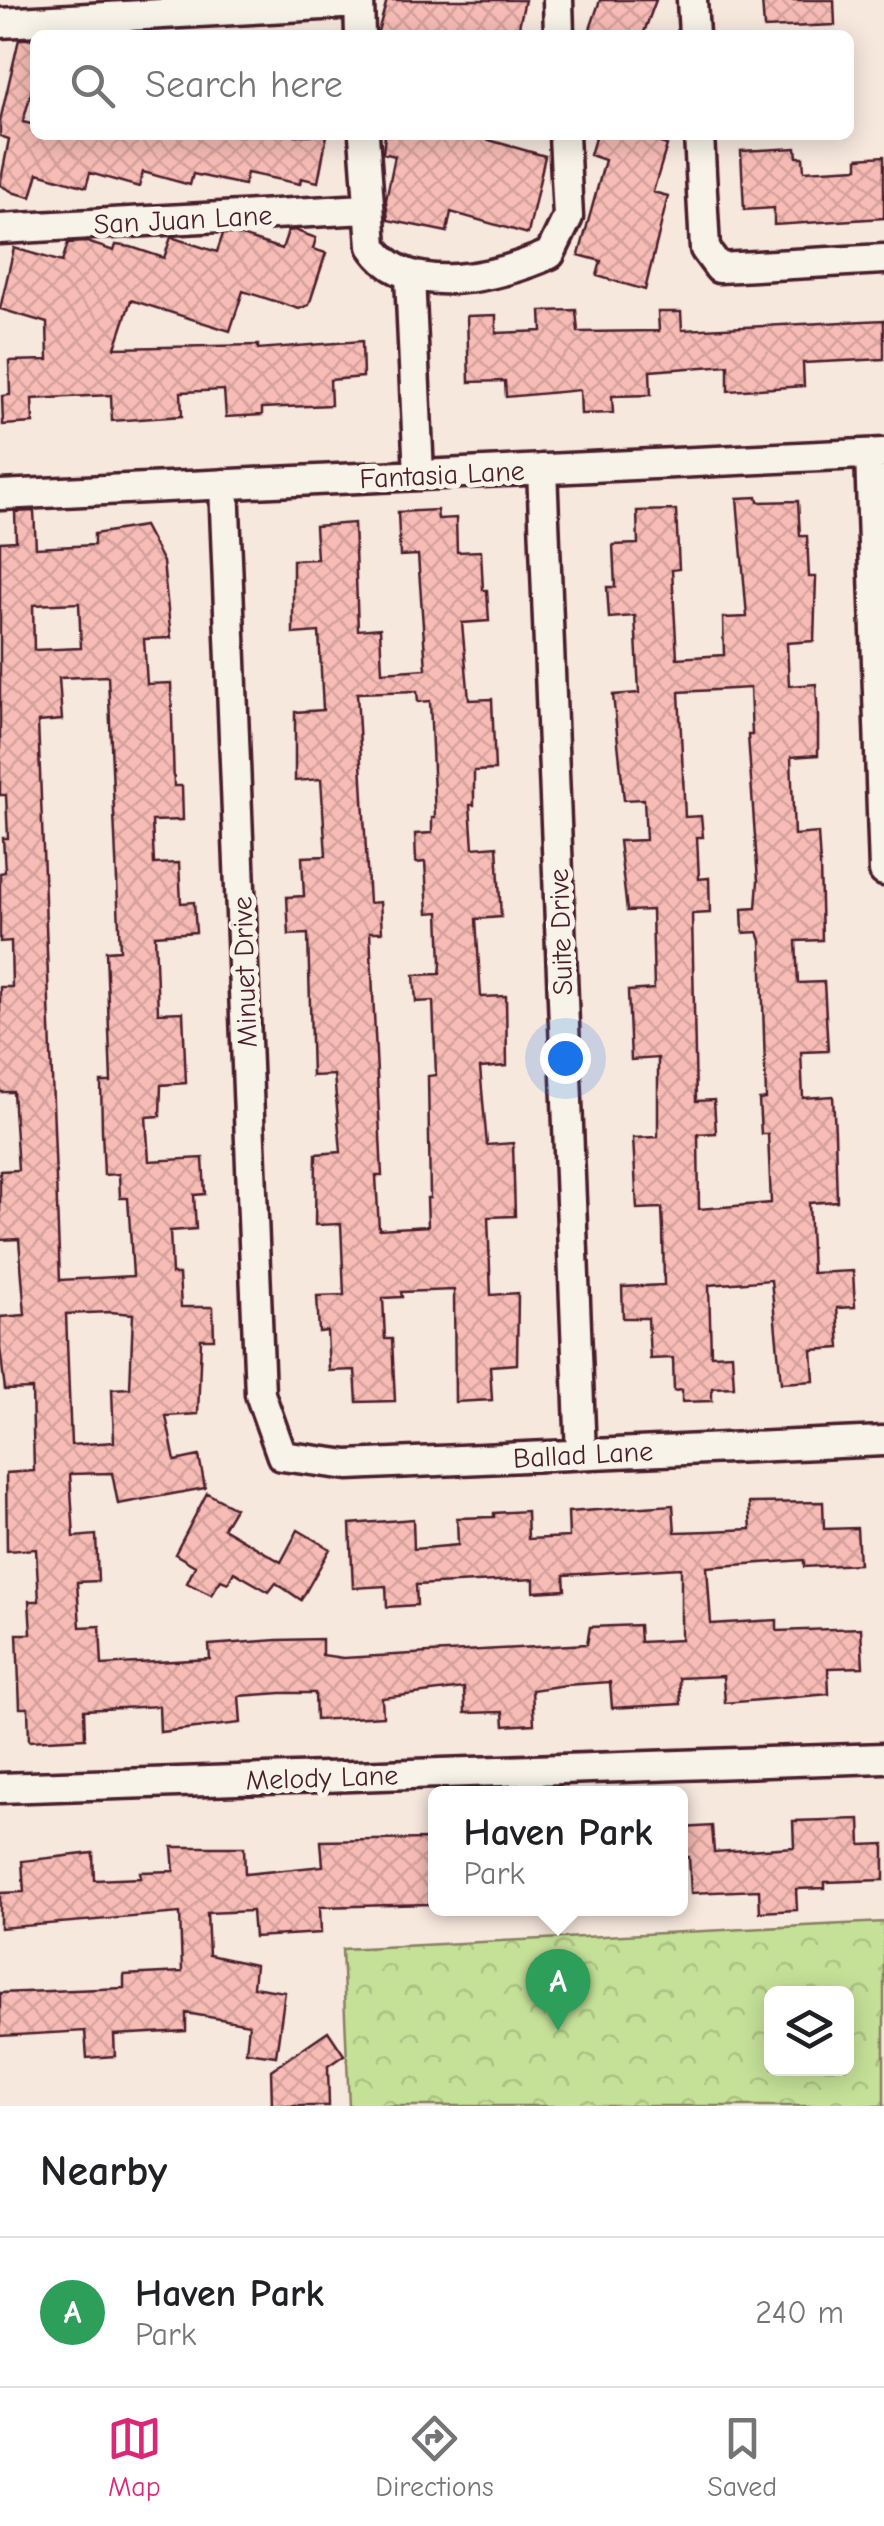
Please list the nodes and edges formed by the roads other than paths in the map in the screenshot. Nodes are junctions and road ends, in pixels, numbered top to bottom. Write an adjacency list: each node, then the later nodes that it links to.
1 (558, 0): 6 (street)
2 (692, 0): 7 (street)
3 (359, 1): 4 (street); 5 (street)
4 (0, 23)
5 (360, 30)
6 (560, 30)
7 (694, 30)
8 (364, 140): 11 (street)
9 (564, 140): 14 (street)
10 (699, 140): 13 (street)
11 (366, 209): 12 (street, San Juan Lane); 14 (street)
12 (0, 228)
13 (884, 259)
14 (410, 276): 17 (street)
15 (877, 453): 16 (street, Fantasia Lane); 20 (street)
16 (542, 469): 17 (street, Fantasia Lane); 23 (street, Suite Drive)
17 (419, 475): 18 (street, Fantasia Lane)
18 (224, 484): 19 (street, Fantasia Lane); 24 (street, Minuet Drive)
19 (0, 495)
20 (882, 771): 21 (street)
21 (884, 872)
22 (884, 1440): 23 (street, Ballad Lane)
23 (581, 1454): 24 (street, Ballad Lane)
24 (282, 1456)
25 (884, 1758): 26 (street, Melody Lane)
26 (0, 1788)

